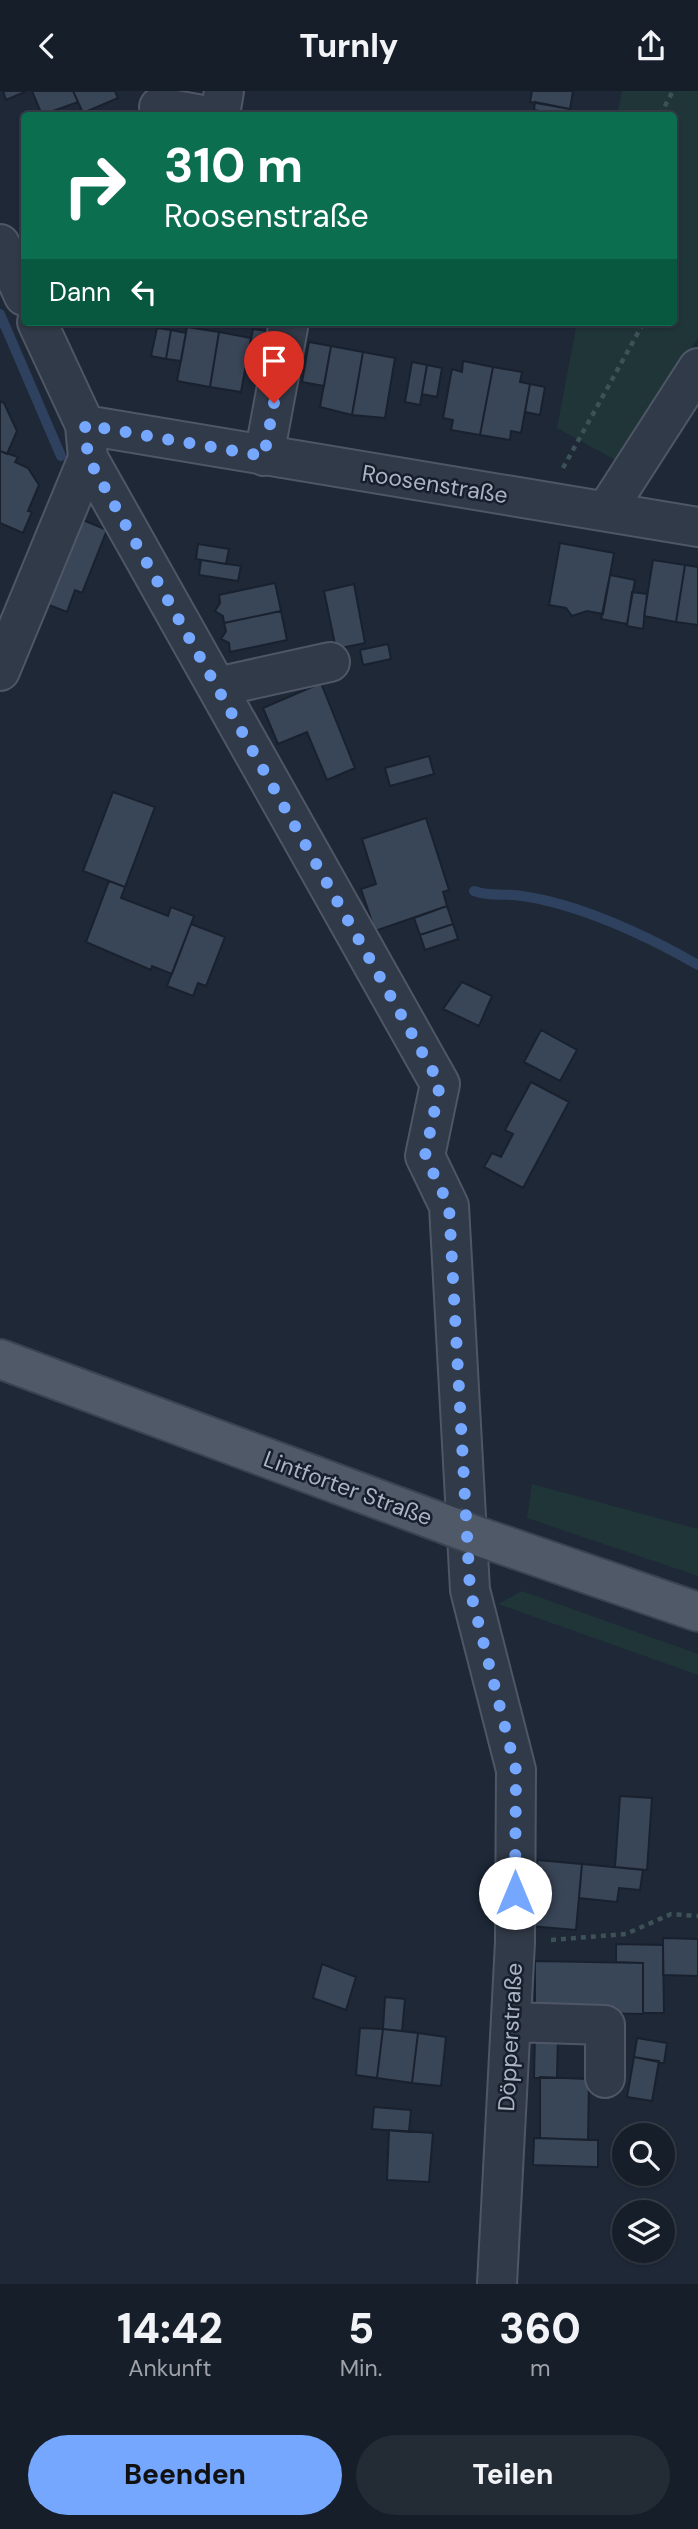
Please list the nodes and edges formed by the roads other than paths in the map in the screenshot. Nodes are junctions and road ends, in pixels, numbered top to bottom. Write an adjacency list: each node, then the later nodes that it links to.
1 (224, 91): 4 (street)
2 (159, 107): 3 (street)
3 (186, 112)
4 (220, 112)
5 (0, 244): 6 (street)
6 (21, 290)
7 (39, 326): 10 (street)
8 (288, 326): 11 (street)
9 (698, 368): 12 (street)
10 (87, 441): 11 (street, Roosenstraße); 15 (street); 16 (street, Döpperstraße)
11 (264, 456): 12 (street, Roosenstraße)
12 (606, 511): 13 (street, Roosenstraße)
13 (698, 527)
14 (330, 662): 16 (street)
15 (0, 671)
16 (217, 687): 19 (street, Döpperstraße)
17 (0, 1359): 18 (main road, Lintforter Straße)
18 (698, 1612)
19 (511, 2022): 20 (street); 21 (street, Döpperstraße)
20 (605, 2078)
21 (497, 2284)

